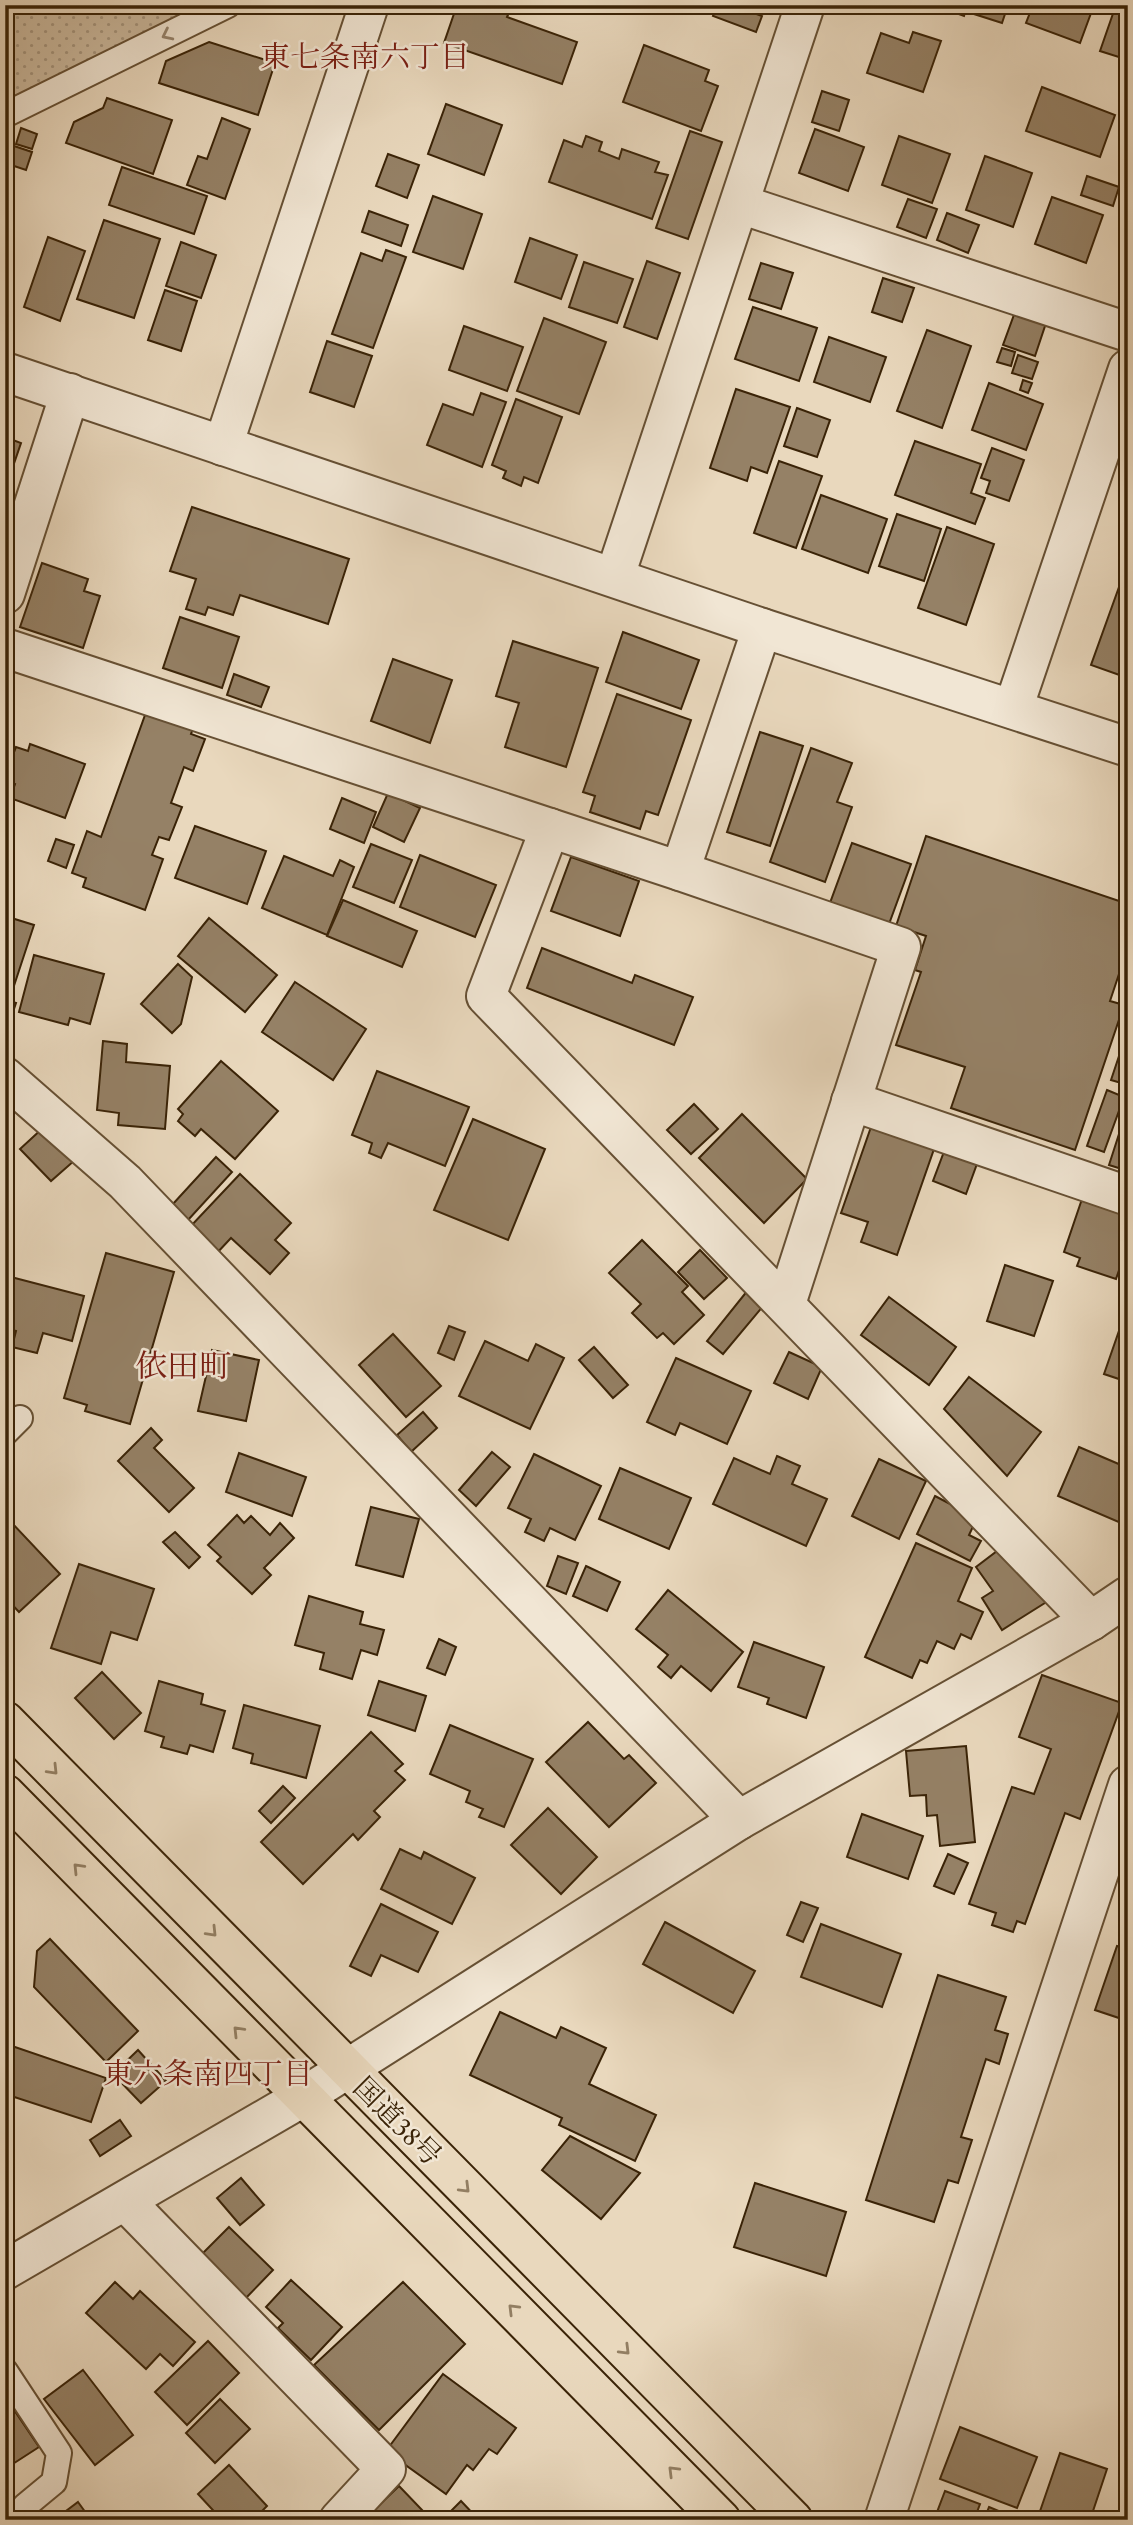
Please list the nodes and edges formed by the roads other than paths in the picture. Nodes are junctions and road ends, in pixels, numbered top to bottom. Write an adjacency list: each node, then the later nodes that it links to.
1 (228, 5): 4 (lane, one-way to 4)
2 (369, 5): 10 (street)
3 (805, 5): 5 (street)
4 (5, 115)
5 (740, 204): 6 (street); 11 (street)
6 (1128, 332)
7 (1128, 369): 15 (street)
8 (5, 372): 9 (street)
9 (70, 393): 10 (street); 12 (street)
10 (223, 446): 11 (street)
11 (615, 576): 13 (street)
12 (5, 594)
13 (762, 628): 15 (street); 18 (street)
14 (5, 648): 17 (street)
15 (1013, 709): 16 (street)
16 (1128, 747)
17 (550, 828): 18 (street); 22 (street)
18 (680, 871): 20 (street)
19 (5, 1077): 28 (street)
20 (851, 1101): 21 (street); 22 (street)
21 (1128, 1196)
22 (786, 1304): 24 (street)
23 (1128, 1596): 24 (street)
24 (1091, 1621): 28 (street)
25 (5, 1721): 29 (highway, 国道38号, one-way to 29)
26 (1128, 1785): 38 (street)
27 (5, 1794): 30 (highway, 国道38号, one-way to 27)
28 (739, 1821): 29 (street)
29 (347, 2069): 30 (street); 37 (highway, 国道38号, one-way to 37)
30 (303, 2097): 31 (street); 36 (highway, 国道38号, one-way to 30)
31 (125, 2201): 32 (street); 35 (street)
32 (5, 2270)
33 (5, 2371): 34 (lane)
34 (25, 2506)
35 (339, 2520)
36 (721, 2520)
37 (793, 2520)
38 (884, 2520)

